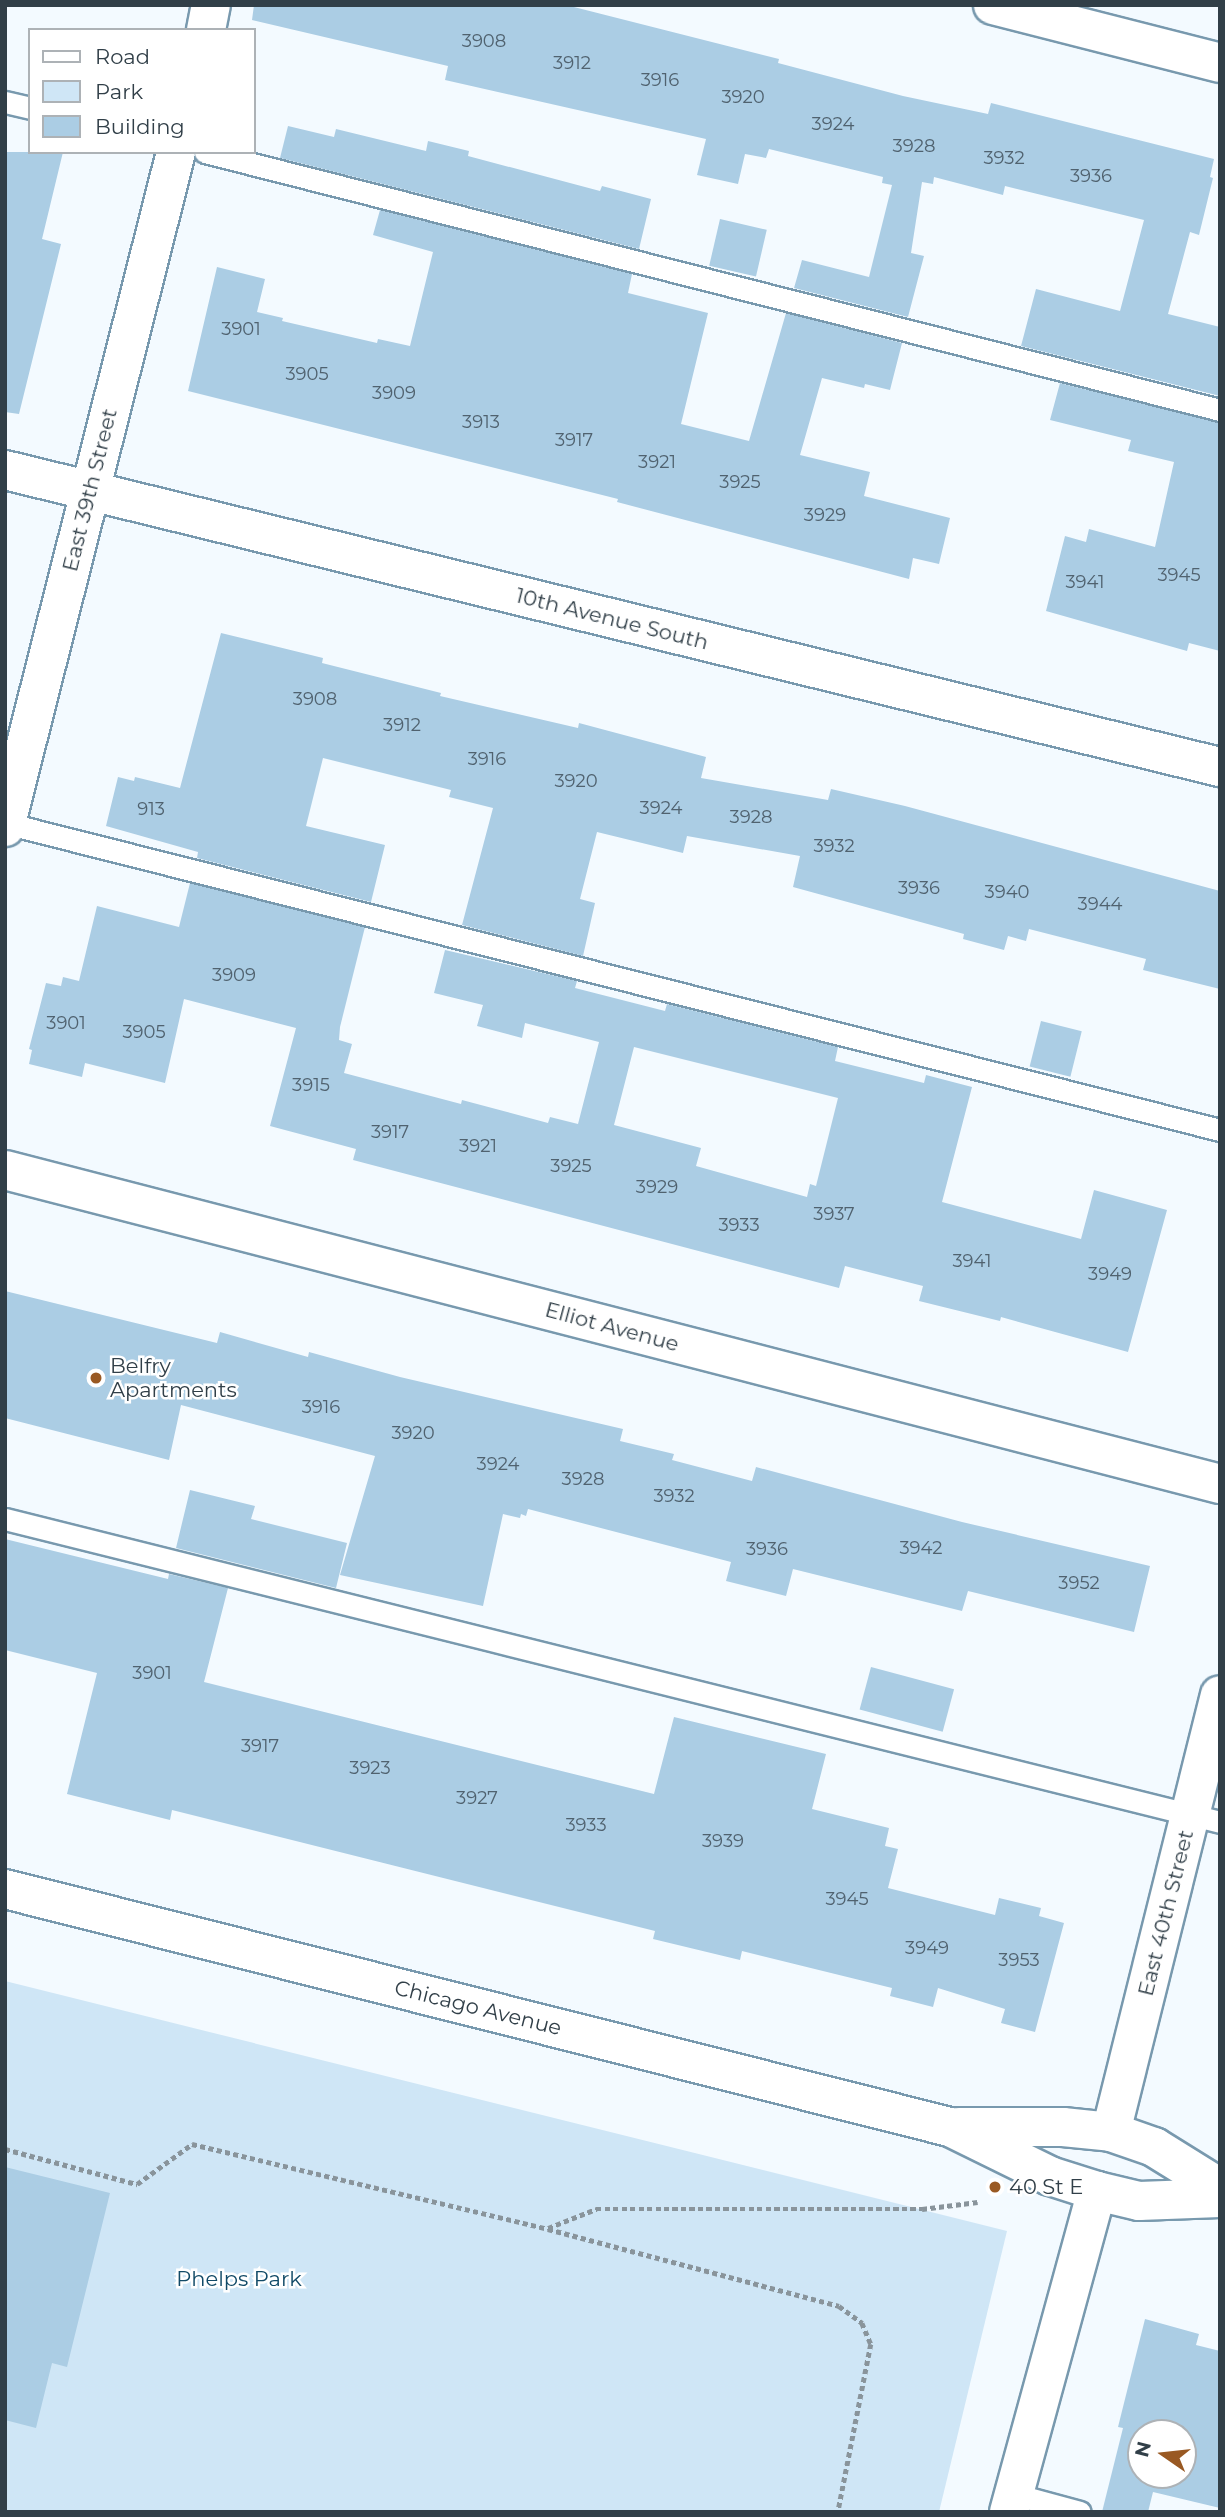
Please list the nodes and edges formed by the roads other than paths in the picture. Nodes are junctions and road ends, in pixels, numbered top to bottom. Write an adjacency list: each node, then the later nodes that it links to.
1 (211, 5): 3 (street)
2 (993, 5): 4 (street)
3 (205, 28)
4 (1220, 63)
5 (5, 102): 6 (lane)
6 (28, 108)
7 (175, 154): 11 (street, East 39th Street)
8 (213, 154): 9 (lane)
9 (1220, 410)
10 (5, 470): 11 (street, 10th Avenue South)
11 (88, 491): 12 (street, 10th Avenue South); 13 (street, East 39th Street)
12 (1220, 767)
13 (6, 824): 14 (lane)
14 (1220, 1130)
15 (5, 1170): 16 (street, Elliot Avenue)
16 (1220, 1484)
17 (5, 1519): 19 (lane)
18 (1220, 1695): 19 (street, East 40th Street)
19 (1205, 1818): 22 (street, East 40th Street)
20 (5, 1889): 21 (street, Chicago Avenue)
21 (950, 2127): 22 (street, Chicago Avenue); 24 (street, Chicago Avenue)
22 (1111, 2132): 23 (street, Chicago Avenue)
23 (1220, 2188)
24 (1097, 2192): 25 (street, Chicago Avenue); 26 (street)
25 (1220, 2198)
26 (1011, 2503): 27 (lane)
27 (1080, 2512)

